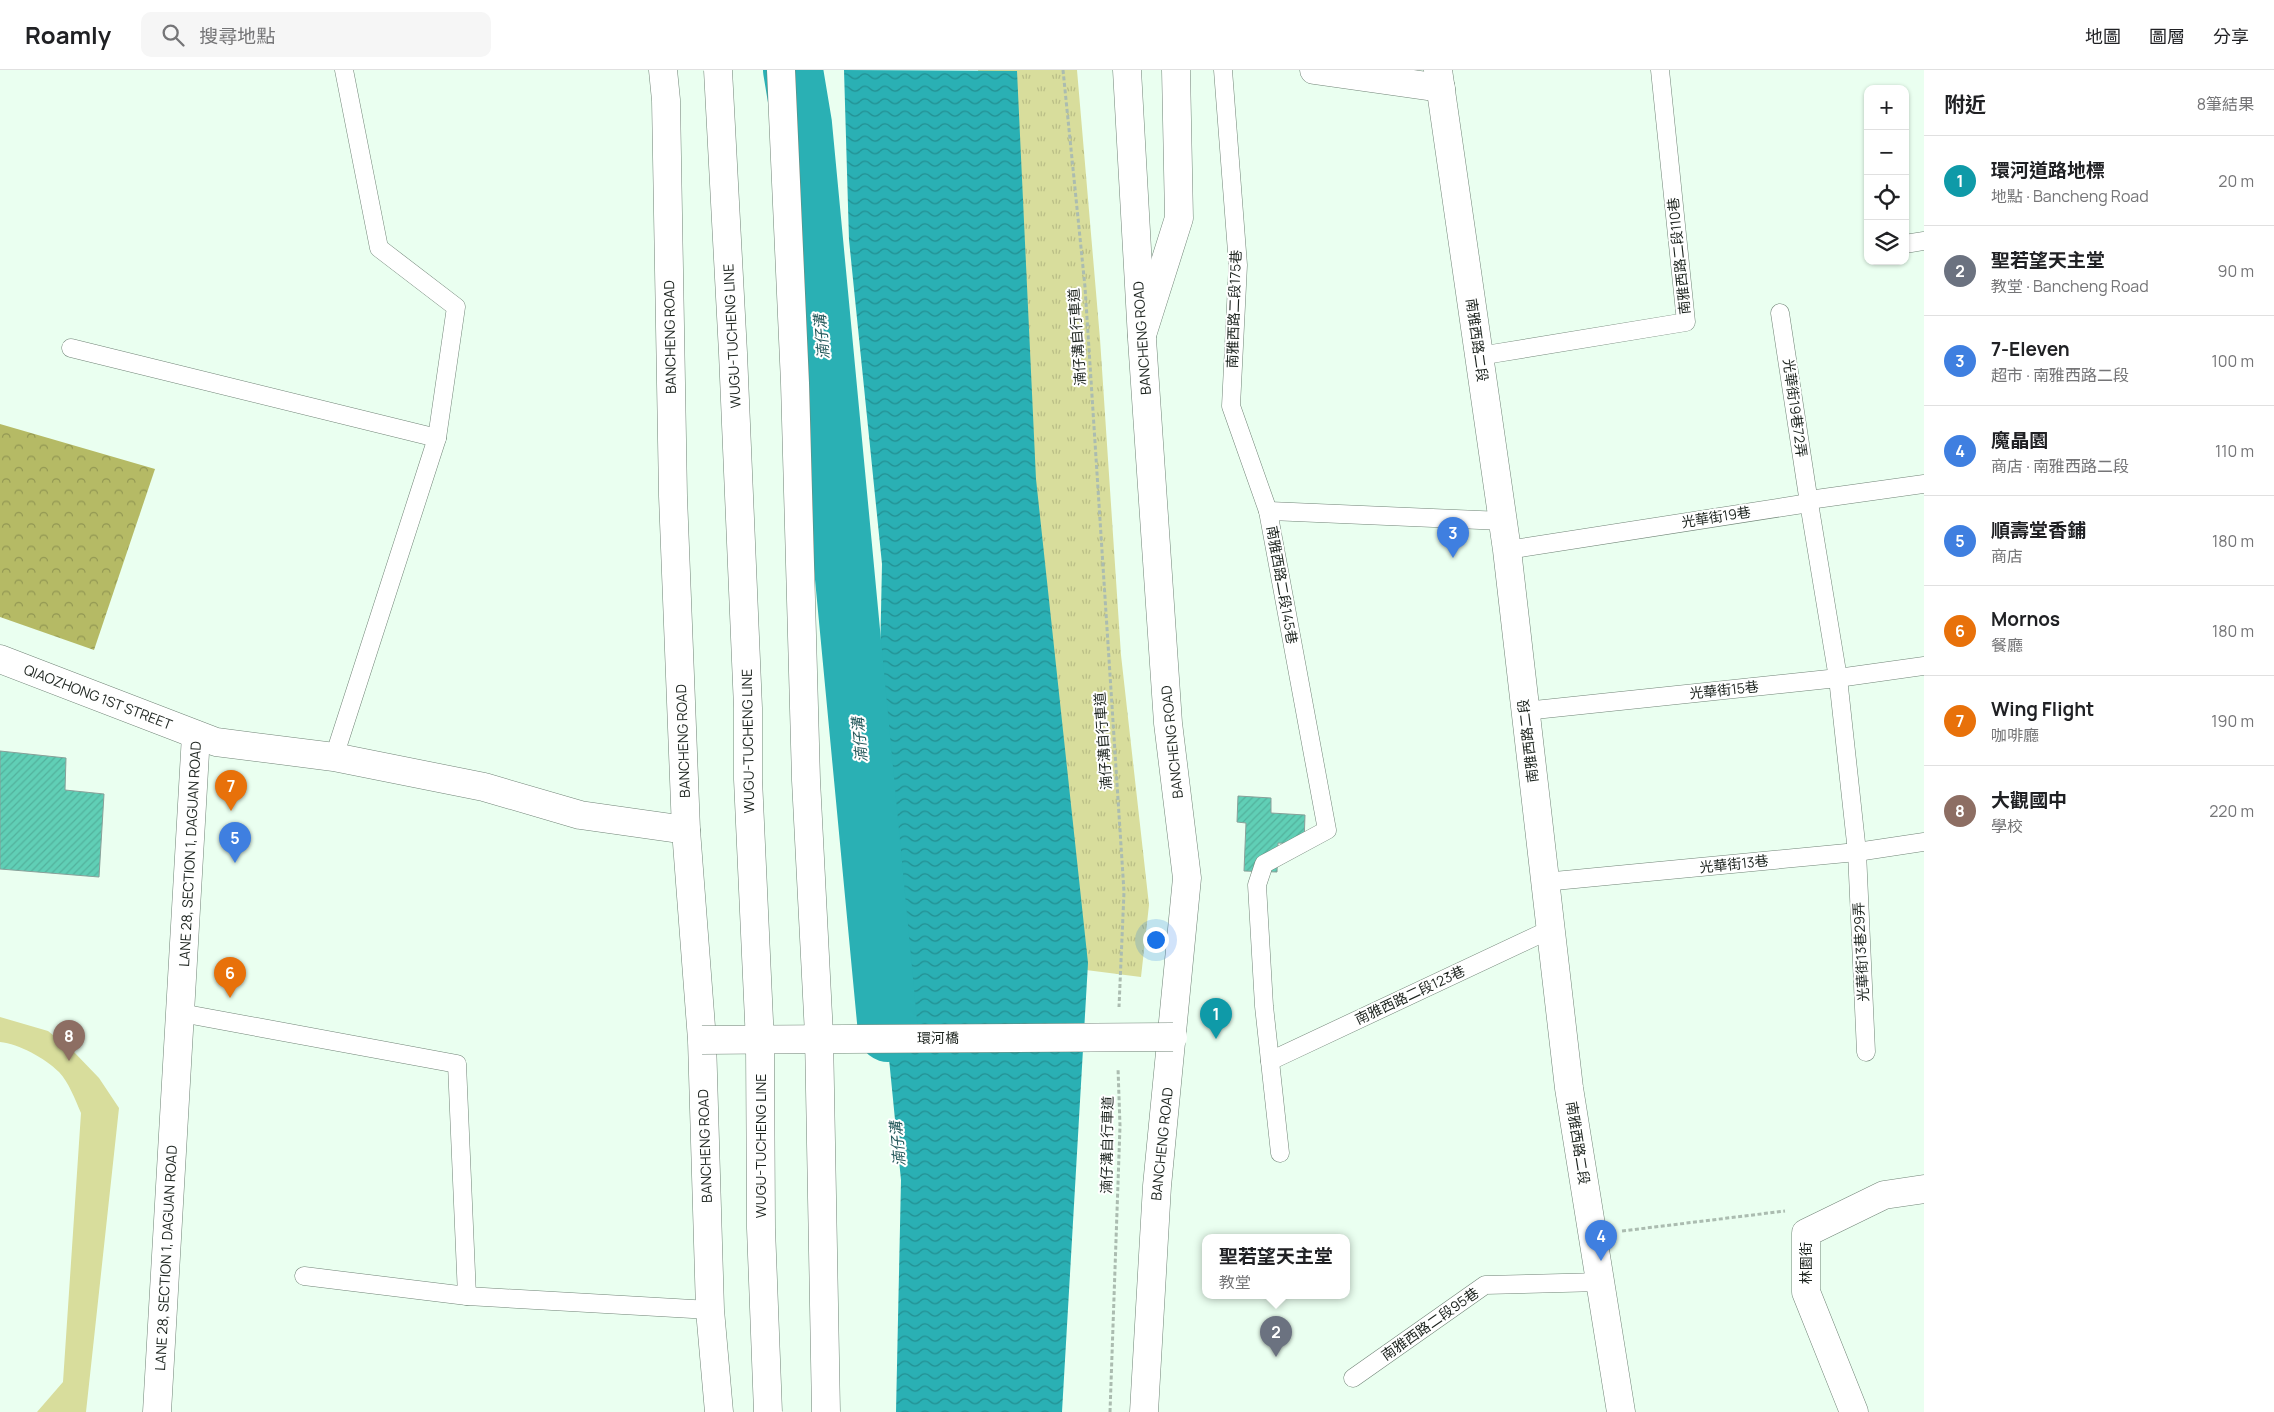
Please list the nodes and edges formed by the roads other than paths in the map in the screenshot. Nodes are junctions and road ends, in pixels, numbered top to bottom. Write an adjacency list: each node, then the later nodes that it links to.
1 (344, 70): 17 (lane)
2 (663, 70): 29 (main road, BANCHENG ROAD)
3 (718, 70): 48 (main road, WUGU-TUCHENG LINE, bridge)
4 (781, 70): 49 (main road, bridge)
5 (1127, 70): 14 (main road, BANCHENG ROAD)
6 (1176, 70): 14 (main road)
7 (1224, 70): 20 (lane, 南雅西路二段175巷)
8 (1314, 70): 10 (main road)
9 (1660, 70): 16 (lane, 南雅西路二段110巷)
10 (1439, 79): 16 (main road, 南雅西路二段)
11 (1924, 241): 12 (lane)
12 (1909, 243)
13 (1780, 313): 19 (lane, 光華街19巷72弄)
14 (1142, 339): 35 (main road, BANCHENG ROAD)
15 (71, 348): 17 (lane)
16 (1479, 356): 21 (main road, 南雅西路二段)
17 (437, 438): 28 (lane)
18 (1924, 484): 19 (lane, 光華街19巷)
19 (1808, 502): 22 (lane, 光華街19巷); 25 (lane, 光華街19巷72弄)
20 (1268, 511): 21 (lane, 南雅西路二段145巷); 38 (lane, 南雅西路二段145巷)
21 (1503, 521): 22 (main road, 南雅西路二段)
22 (1507, 550): 26 (main road, 南雅西路二段)
23 (0, 659): 27 (main road, QIAOZHONG 1ST STREET)
24 (1924, 666): 25 (lane, 光華街15巷)
25 (1838, 678): 26 (lane, 光華街15巷); 31 (lane, 光華街13巷29弄)
26 (1524, 711): 32 (main road, 南雅西路二段)
27 (196, 734): 28 (main road, LANE 28, SECTION 1, DAGUAN ROAD); 34 (main road, LANE 28, SECTION 1, DAGUAN ROAD)
28 (334, 757): 29 (main road, LANE 28, SECTION 1, DAGUAN ROAD)
29 (686, 830): 36 (main road, BANCHENG ROAD)
30 (1924, 842): 31 (lane, 光華街13巷)
31 (1857, 852): 32 (lane, 光華街13巷); 37 (lane, 光華街13巷29弄)
32 (1544, 882): 33 (main road, 南雅西路二段)
33 (1551, 929): 38 (lane, 南雅西路二段123巷); 42 (main road, 南雅西路二段)
34 (181, 1012): 43 (lane); 46 (main road, LANE 28, SECTION 1, DAGUAN ROAD)
35 (1173, 1038): 36 (main road, 環河橋, bridge); 50 (main road, BANCHENG ROAD)
36 (702, 1040): 44 (main road, BANCHENG ROAD)
37 (1866, 1052)
38 (1270, 1061): 39 (lane)
39 (1280, 1153)
40 (1924, 1189): 52 (main road, 林園街)
41 (304, 1276): 43 (lane)
42 (1601, 1282): 45 (lane, 南雅西路二段95巷); 51 (main road, 南雅西路二段)
43 (467, 1296): 44 (lane)
44 (710, 1310): 47 (main road, BANCHENG ROAD)
45 (1354, 1378)
46 (157, 1412)
47 (720, 1412)
48 (768, 1412)
49 (826, 1412)
50 (1144, 1412)
51 (1621, 1412)
52 (1854, 1412)

